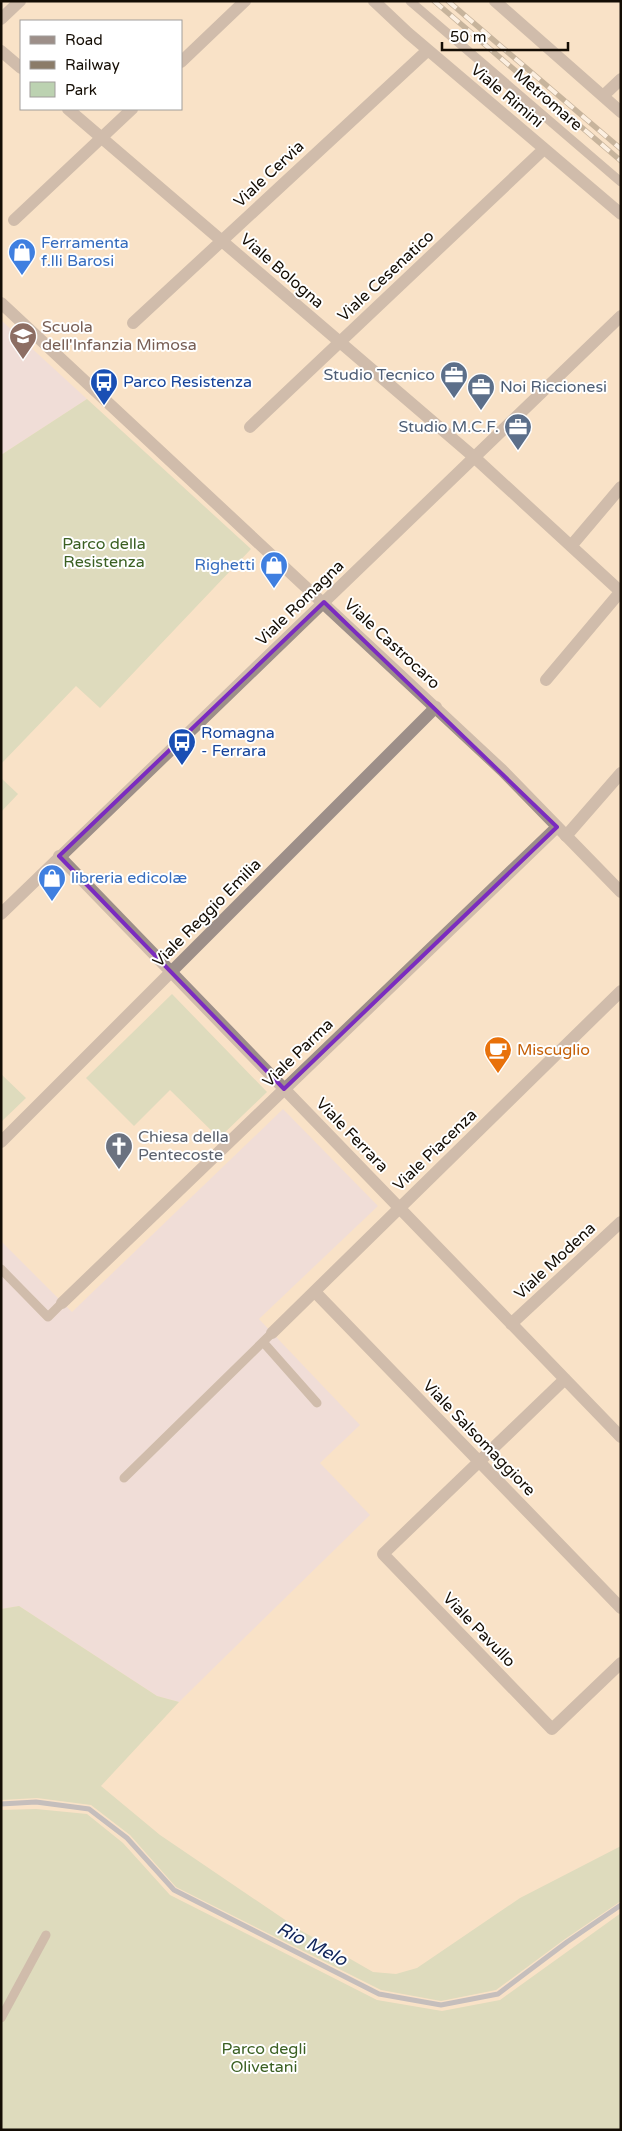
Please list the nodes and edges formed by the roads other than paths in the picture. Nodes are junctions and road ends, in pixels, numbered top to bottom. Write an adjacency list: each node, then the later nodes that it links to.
1 (20, 1): 6 (street)
2 (245, 1): 9 (street)
3 (374, 1): 7 (street, Viale Rimini)
4 (410, 1): 18 (lane, Metromare)
5 (495, 1): 12 (street)
6 (1, 18)
7 (428, 50): 17 (street, Viale Rimini); 21 (street, Viale Cervia)
8 (1, 51): 10 (street)
9 (182, 61)
10 (20, 67)
11 (621, 79): 12 (street)
12 (603, 96): 15 (street)
13 (69, 110): 16 (street, Viale Bologna)
14 (131, 110): 16 (street)
15 (621, 112)
16 (102, 138): 20 (street); 21 (street, Viale Bologna)
17 (544, 149): 19 (street, Viale Rimini); 25 (street, Viale Cesenatico)
18 (621, 182)
19 (621, 214)
20 (14, 220)
21 (222, 240): 24 (street, Viale Cervia); 25 (street, Viale Bologna)
22 (1, 303): 31 (street, Viale Castrocaro)
23 (621, 316): 27 (street, Viale Romagna)
24 (133, 323)
25 (339, 342): 26 (street, Viale Cesenatico); 27 (street, Viale Bologna)
26 (250, 426)
27 (474, 457): 29 (street, Viale Bologna); 31 (street, Viale Romagna)
28 (621, 487): 29 (street)
29 (571, 546): 30 (street, Viale Bologna)
30 (621, 591): 32 (street)
31 (324, 602): 33 (street, Viale Castrocaro); 37 (street, Viale Romagna)
32 (546, 680)
33 (436, 708): 35 (street, Viale Castrocaro); 40 (street, Viale Reggio Emilia)
34 (621, 773): 36 (street)
35 (557, 827): 36 (street, Viale Castrocaro); 42 (street, Viale Parma)
36 (566, 836): 38 (street, Viale Castrocaro)
37 (59, 856): 39 (street, Viale Romagna); 40 (street, Viale Ferrara)
38 (621, 892)
39 (1, 914)
40 (171, 972): 42 (street, Viale Ferrara); 43 (street, Viale Reggio Emilia)
41 (621, 991): 44 (street, Viale Piacenza)
42 (284, 1089): 44 (street, Viale Ferrara); 48 (street, Viale Parma)
43 (1, 1142)
44 (400, 1208): 47 (street, Viale Piacenza); 49 (street, Viale Ferrara)
45 (621, 1222): 49 (street, Viale Modena)
46 (1, 1269): 48 (lane)
47 (314, 1292): 50 (street, Viale Piacenza); 55 (street, Viale Salsomaggiore)
48 (62, 1303)
49 (511, 1324): 52 (street, Viale Ferrara)
50 (272, 1333): 51 (lane)
51 (263, 1342): 53 (lane); 56 (lane)
52 (565, 1379): 54 (street, Viale Ferrara); 55 (street)
53 (316, 1402)
54 (621, 1437)
55 (479, 1461): 57 (street, Viale Salsomaggiore); 58 (street, Viale Pavullo)
56 (124, 1478)
57 (621, 1608)
58 (621, 1663)
59 (46, 1935): 60 (lane)
60 (1, 2018)

